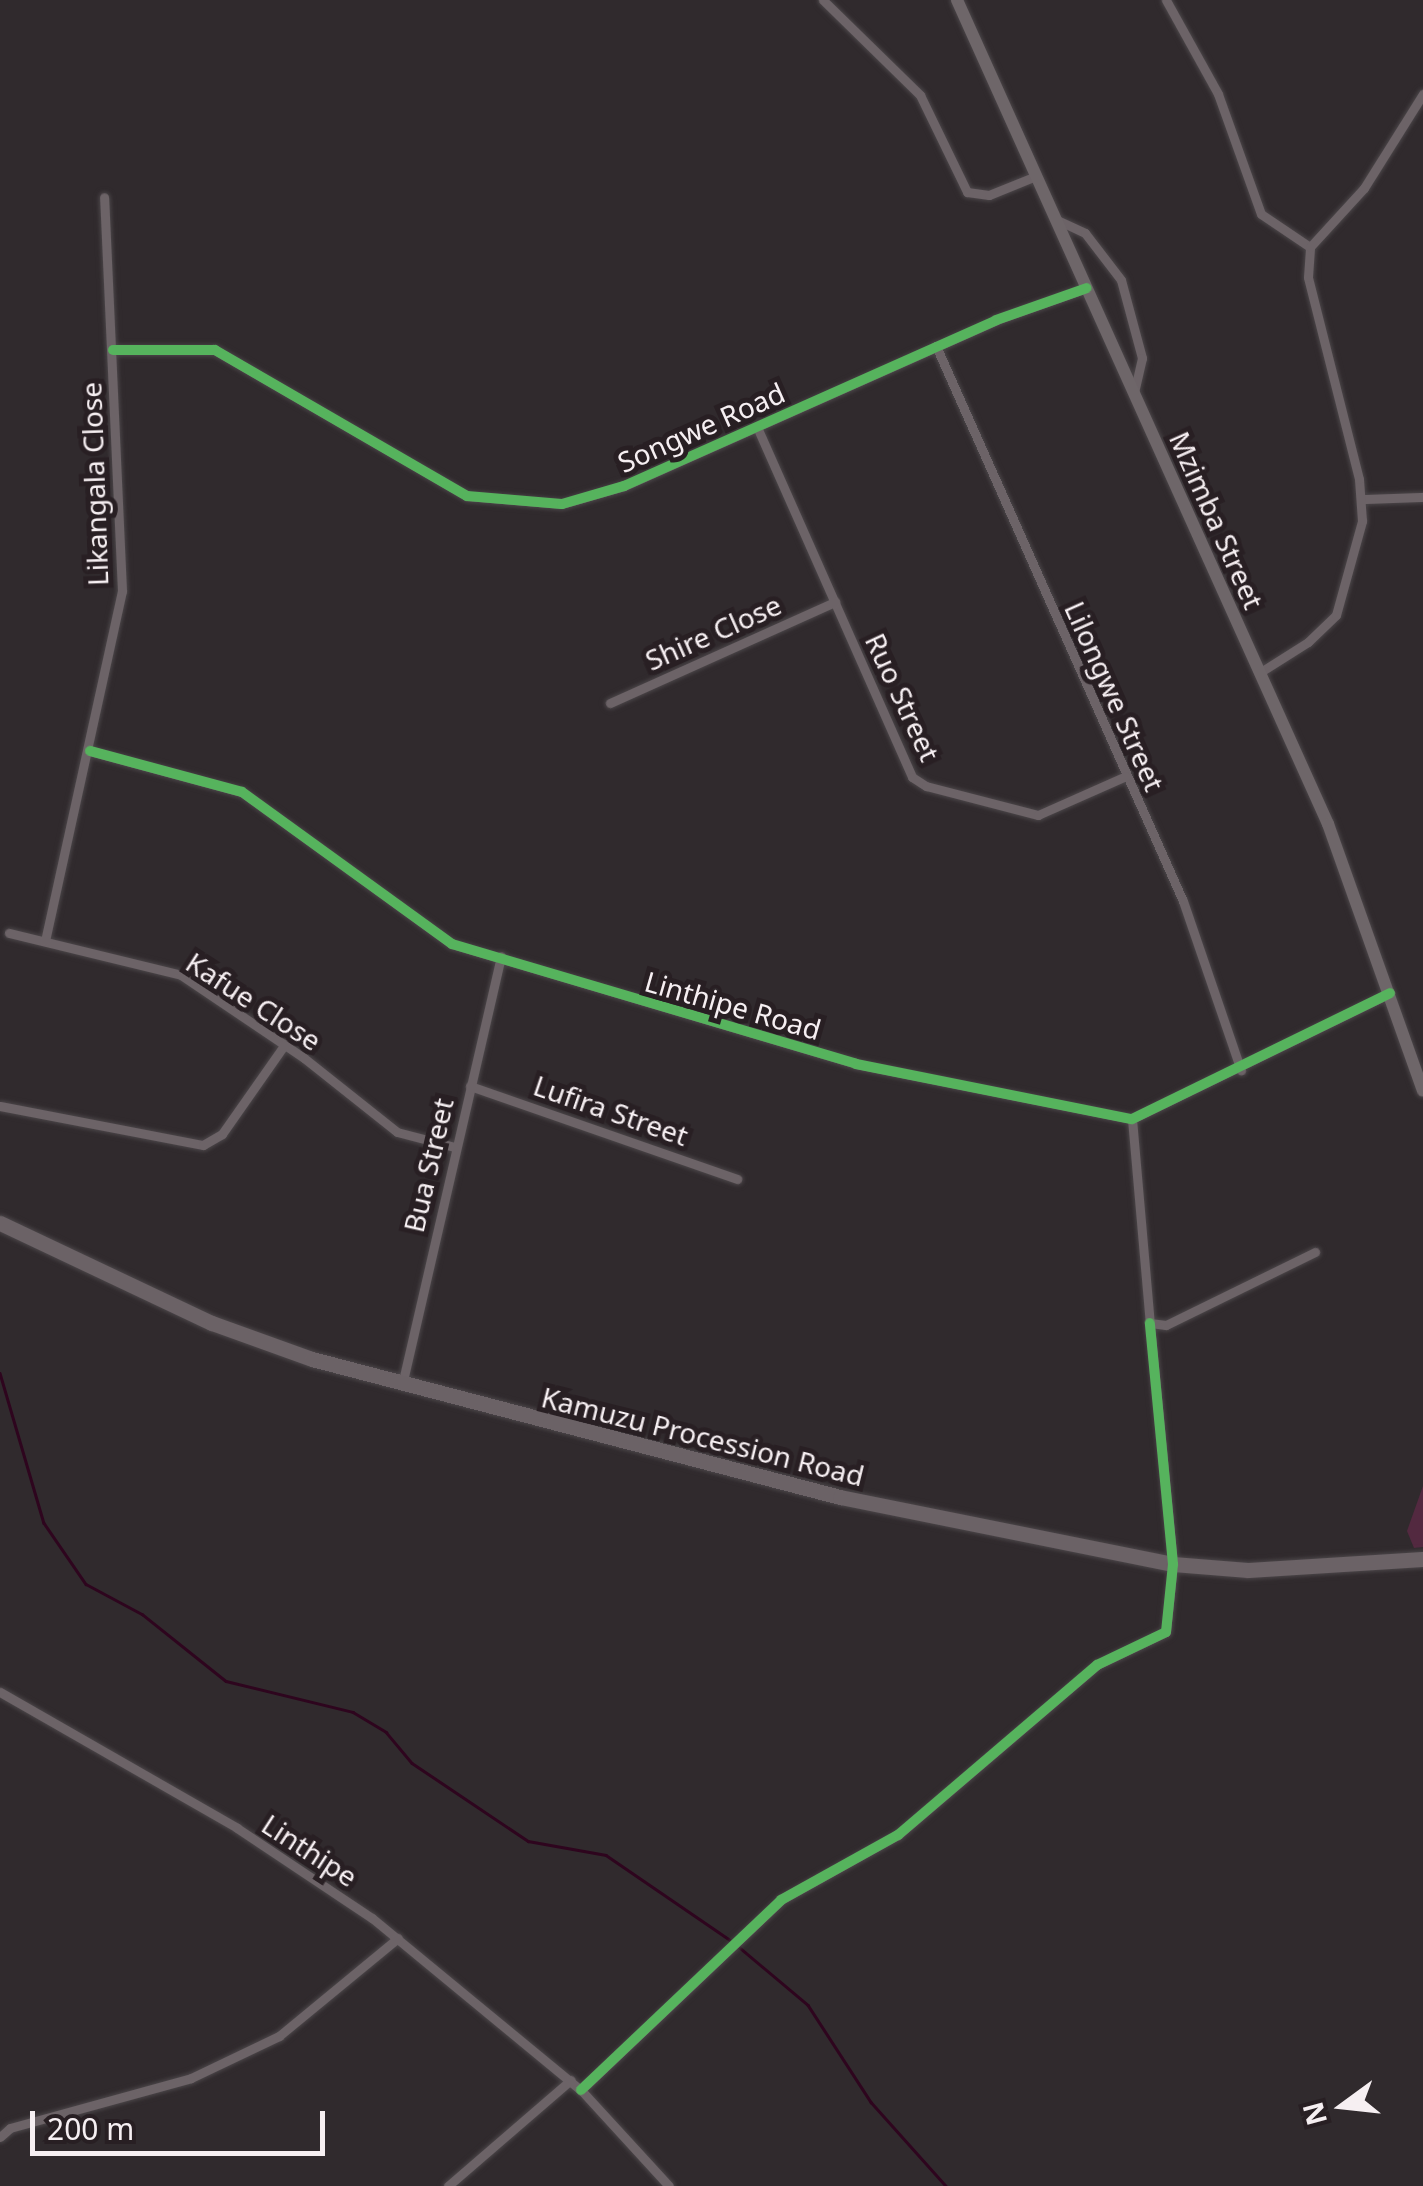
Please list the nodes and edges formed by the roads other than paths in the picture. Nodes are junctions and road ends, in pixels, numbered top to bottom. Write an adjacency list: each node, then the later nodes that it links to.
1 (823, 0): 5 (street)
2 (957, 0): 5 (main road, Mzimba Street)
3 (1166, 0): 8 (street)
4 (1423, 94): 8 (street)
5 (1036, 176): 7 (main road, Mzimba Street)
6 (104, 197): 11 (street, Likangala Close)
7 (1055, 219): 9 (main road, Mzimba Street); 12 (street)
8 (1310, 247): 15 (street)
9 (1087, 288): 10 (street, Songwe Road); 12 (main road, Mzimba Street)
10 (936, 346): 13 (street, Songwe Road); 20 (street, Lilongwe Street)
11 (113, 350): 13 (street, Songwe Road); 19 (street, Likangala Close)
12 (1134, 394): 17 (main road, Mzimba Street)
13 (757, 427): 16 (street, Ruo Street)
14 (1423, 497): 15 (street)
15 (1363, 499): 17 (street)
16 (835, 602): 18 (street, Shire Close); 20 (street, Ruo Street)
17 (1259, 673): 24 (main road, Mzimba Street)
18 (610, 703)
19 (90, 751): 22 (street, Likangala Close); 23 (street, Linthipe Road)
20 (1126, 776): 27 (street, Lilongwe Street)
21 (9, 933): 22 (street, Kafue Close)
22 (45, 942): 25 (street, Kafue Close)
23 (500, 956): 28 (street, Bua Street); 32 (street, Linthipe Road)
24 (1390, 993): 26 (main road, Mzimba Street); 27 (street)
25 (285, 1044): 31 (street); 33 (street, Kafue Close)
26 (1415, 1066): 29 (main road); 30 (main road)
27 (1241, 1070): 32 (street)
28 (470, 1086): 33 (street, Bua Street); 34 (street, Lufira Street)
29 (1423, 1091)
30 (1423, 1102)
31 (0, 1106)
32 (1132, 1119): 37 (street)
33 (454, 1147): 38 (street, Bua Street)
34 (737, 1178)
35 (0, 1223): 38 (highway, Kamuzu Procession Road)
36 (1315, 1252): 37 (street)
37 (1154, 1324): 40 (street)
38 (402, 1384): 40 (highway, Kamuzu Procession Road)
39 (1423, 1558): 40 (highway, Kamuzu Procession Road)
40 (1174, 1564): 44 (street)
41 (0, 1692): 42 (street, Linthipe)
42 (398, 1938): 43 (street, Linthipe); 45 (street)
43 (571, 2080): 44 (street, Linthipe); 46 (street)
44 (581, 2090): 47 (street, Linthipe)
45 (0, 2138)
46 (448, 2186)
47 (669, 2186)

